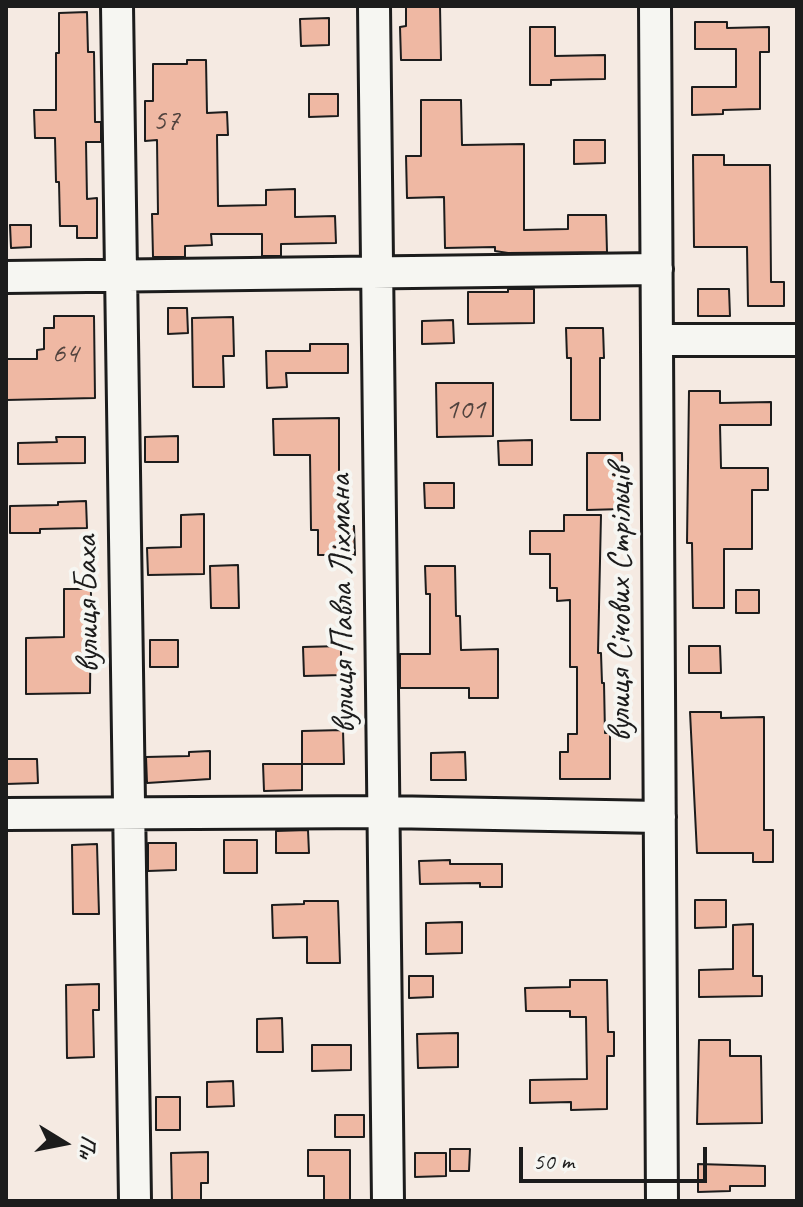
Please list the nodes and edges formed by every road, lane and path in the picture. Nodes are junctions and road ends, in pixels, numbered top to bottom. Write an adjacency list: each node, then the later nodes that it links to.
1 (117, 6): 6 (street, вулиця Баха)
2 (374, 6): 5 (street, вулиця Павла Ліхмана)
3 (655, 6): 4 (street, вулиця Січових Стрільців)
4 (657, 269): 5 (street); 8 (street, вулиця Січових Стрільців)
5 (377, 273): 6 (street); 10 (street, вулиця Павла Ліхмана)
6 (121, 275): 7 (street); 12 (street, вулиця Баха)
7 (6, 277)
8 (657, 340): 9 (street); 13 (street, вулиця Січових Стрільців)
9 (797, 340)
10 (384, 812): 12 (street); 13 (street); 15 (street, вулиця Павла Ліхмана)
11 (6, 814): 12 (street)
12 (129, 815): 14 (street, вулиця Баха)
13 (660, 817): 16 (street, вулиця Січових Стрільців)
14 (135, 1201)
15 (388, 1201)
16 (662, 1201)

